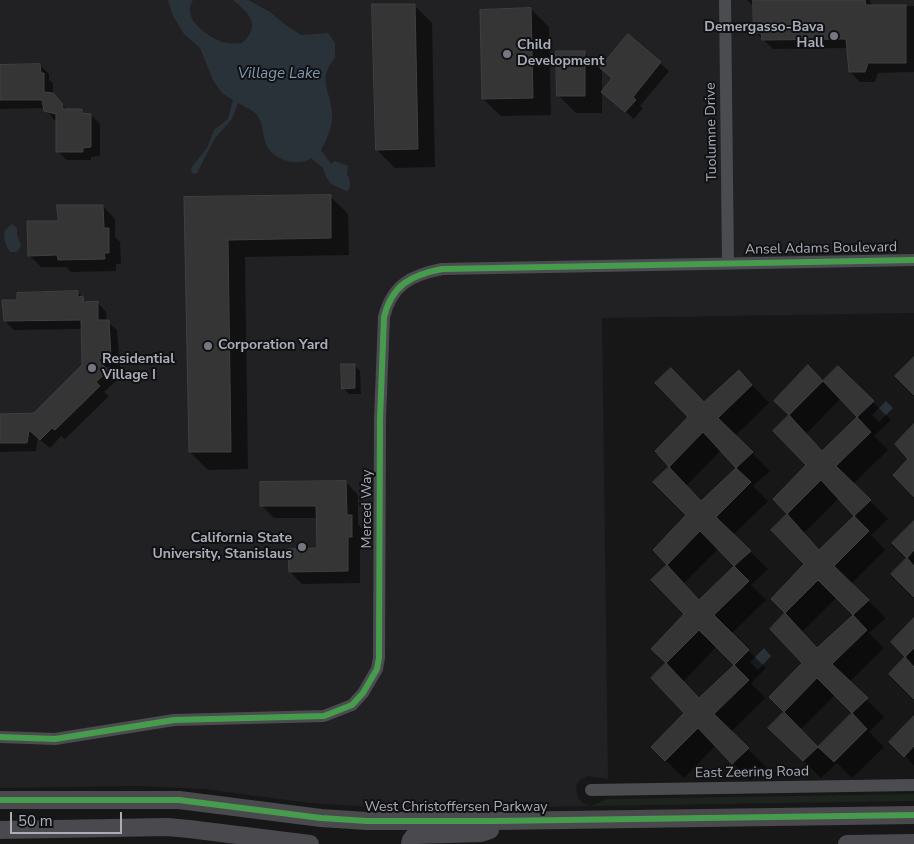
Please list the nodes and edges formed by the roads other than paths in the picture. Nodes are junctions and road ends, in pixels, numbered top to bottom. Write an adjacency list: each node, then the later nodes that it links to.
1 (725, 0): 3 (street, Tuolumne Drive)
2 (914, 260): 3 (street, Ansel Adams Boulevard)
3 (728, 264): 4 (street, Merced Way)
4 (0, 737)
5 (914, 785): 6 (street, East Zeering Road)
6 (591, 790)
7 (0, 800): 9 (street, West Christoffersen Parkway)
8 (914, 815): 9 (street, West Christoffersen Parkway)
9 (495, 821): 13 (street)
10 (0, 830): 12 (street)
11 (914, 843): 14 (street)
12 (310, 844)
13 (410, 844)
14 (847, 844)

